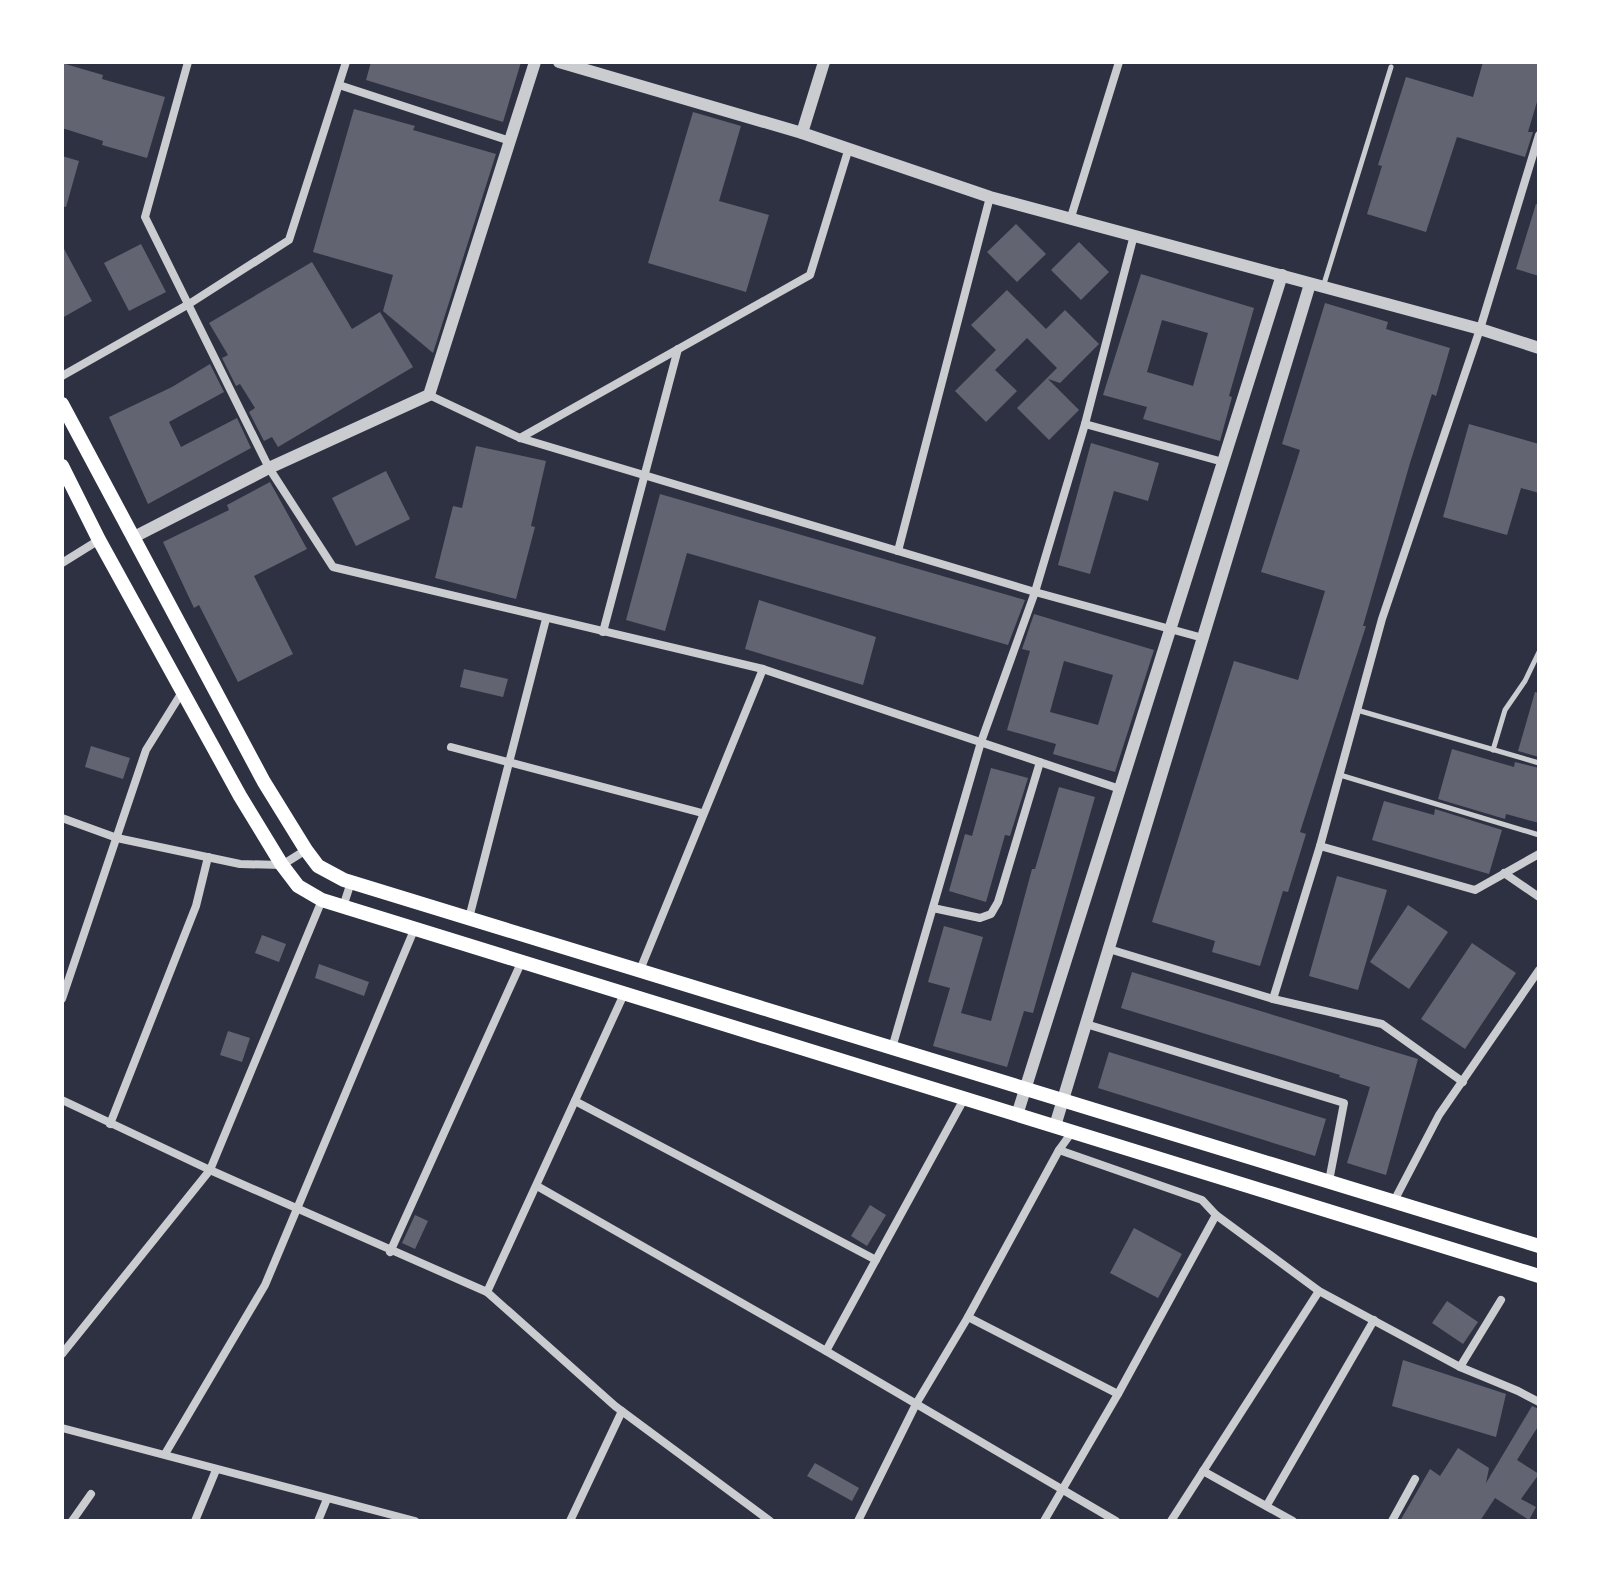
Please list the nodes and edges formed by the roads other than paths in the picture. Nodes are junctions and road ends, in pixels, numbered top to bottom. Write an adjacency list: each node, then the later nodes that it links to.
1 (188, 62): 18 (street)
2 (346, 62): 8 (street)
3 (535, 62): 11 (street)
4 (559, 62): 9 (street)
5 (824, 62): 9 (street)
6 (1119, 62): 14 (street)
7 (1391, 67): 17 (lane)
8 (339, 85): 11 (street); 18 (street)
9 (802, 133): 12 (street)
10 (1539, 135): 19 (street)
11 (510, 141): 23 (street)
12 (848, 151): 13 (street); 21 (street)
13 (990, 197): 14 (street); 33 (street)
14 (1071, 217): 15 (street)
15 (1134, 235): 16 (street); 25 (street)
16 (1282, 275): 17 (street); 27 (street)
17 (1317, 286): 19 (street); 39 (street)
18 (189, 304): 22 (street); 29 (street)
19 (1480, 329): 20 (street); 43 (street)
20 (1539, 348)
21 (678, 349): 26 (street); 30 (street)
22 (62, 376)
23 (429, 395): 26 (street); 29 (street)
24 (62, 404): 31 (main road)
25 (1085, 424): 27 (street); 35 (street)
26 (520, 438): 30 (street)
27 (1223, 462): 37 (street)
28 (62, 466): 32 (main road)
29 (269, 468): 31 (street); 36 (street)
30 (645, 476): 33 (street); 38 (street)
31 (134, 537): 57 (main road)
32 (99, 540): 34 (street); 42 (main road)
33 (898, 551): 35 (street)
34 (62, 563)
35 (1035, 592): 37 (street); 44 (street)
36 (546, 619): 38 (street); 47 (street)
37 (1170, 630): 39 (street); 51 (street)
38 (603, 632): 41 (street)
39 (1203, 638): 69 (street)
40 (1539, 652): 46 (lane)
41 (763, 669): 44 (street); 52 (street)
42 (184, 689): 55 (street); 60 (main road)
43 (1357, 710): 46 (lane); 50 (street)
44 (981, 742): 48 (street); 66 (street)
45 (451, 747): 47 (street)
46 (1493, 750): 49 (lane)
47 (509, 761): 52 (street); 67 (street)
48 (1040, 762): 51 (street); 66 (street)
49 (1539, 763)
50 (1340, 775): 54 (lane); 56 (street)
51 (1120, 789): 79 (street)
52 (702, 813): 71 (street)
53 (62, 818): 55 (street)
54 (1539, 835)
55 (117, 838): 59 (street); 74 (street)
56 (1320, 846): 61 (street); 75 (street)
57 (306, 850): 60 (street); 62 (main road)
58 (1539, 854): 61 (street)
59 (208, 857): 60 (street); 85 (street)
60 (282, 865): 64 (main road)
61 (1504, 873): 63 (street)
62 (351, 882): 65 (street); 67 (main road)
63 (1539, 897)
64 (322, 900): 65 (main road); 89 (street)
65 (343, 908): 68 (main road)
66 (933, 908): 77 (street)
67 (469, 918): 71 (main road)
68 (414, 930): 70 (main road); 93 (street)
69 (1109, 949): 75 (street); 76 (street)
70 (521, 963): 73 (main road); 96 (street)
71 (640, 970): 77 (main road)
72 (1539, 970): 78 (street)
73 (624, 994): 80 (main road); 83 (street)
74 (62, 999)
75 (1273, 999): 78 (street)
76 (1086, 1024): 82 (street); 90 (street)
77 (892, 1048): 79 (main road)
78 (1463, 1082): 92 (street)
79 (1026, 1089): 82 (main road); 84 (street)
80 (964, 1099): 84 (main road); 97 (street)
81 (62, 1100): 85 (street)
82 (1063, 1100): 86 (street); 90 (main road)
83 (575, 1101): 91 (street); 97 (street)
84 (1017, 1115): 86 (main road)
85 (110, 1124): 89 (street)
86 (1055, 1126): 87 (main road)
87 (1072, 1132): 88 (street); 98 (main road)
88 (1059, 1150): 94 (street); 102 (street)
89 (210, 1170): 93 (street); 105 (street)
90 (1329, 1181): 92 (main road)
91 (537, 1186): 100 (street); 104 (street)
92 (1394, 1201): 95 (main road)
93 (296, 1208): 96 (street); 112 (street)
94 (1216, 1215): 99 (street); 107 (street)
95 (1539, 1246)
96 (390, 1252): 100 (street)
97 (876, 1260): 104 (street)
98 (1539, 1276)
99 (1319, 1291): 103 (street); 114 (street)
100 (487, 1292): 110 (street)
101 (1501, 1300): 106 (street)
102 (968, 1317): 107 (street); 109 (street)
103 (1374, 1320): 106 (street); 119 (street)
104 (826, 1351): 109 (street)
105 (62, 1354)
106 (1460, 1367): 108 (street)
107 (1118, 1394): 116 (street)
108 (1539, 1402)
109 (916, 1404): 116 (street); 126 (street)
110 (622, 1411): 124 (street); 125 (street)
111 (62, 1428): 112 (street)
112 (165, 1454): 113 (street)
113 (216, 1470): 118 (street); 121 (street)
114 (1203, 1471): 119 (street); 129 (street)
115 (1415, 1479): 131 (street)
116 (1062, 1489): 127 (street); 128 (street)
117 (91, 1494): 120 (street)
118 (327, 1499): 122 (street); 123 (street)
119 (1267, 1505): 130 (street)
120 (72, 1521)
121 (195, 1521)
122 (318, 1521)
123 (415, 1521)
124 (570, 1521)
125 (770, 1521)
126 (858, 1521)
127 (1044, 1521)
128 (1116, 1521)
129 (1171, 1521)
130 (1293, 1521)
131 (1392, 1521)

